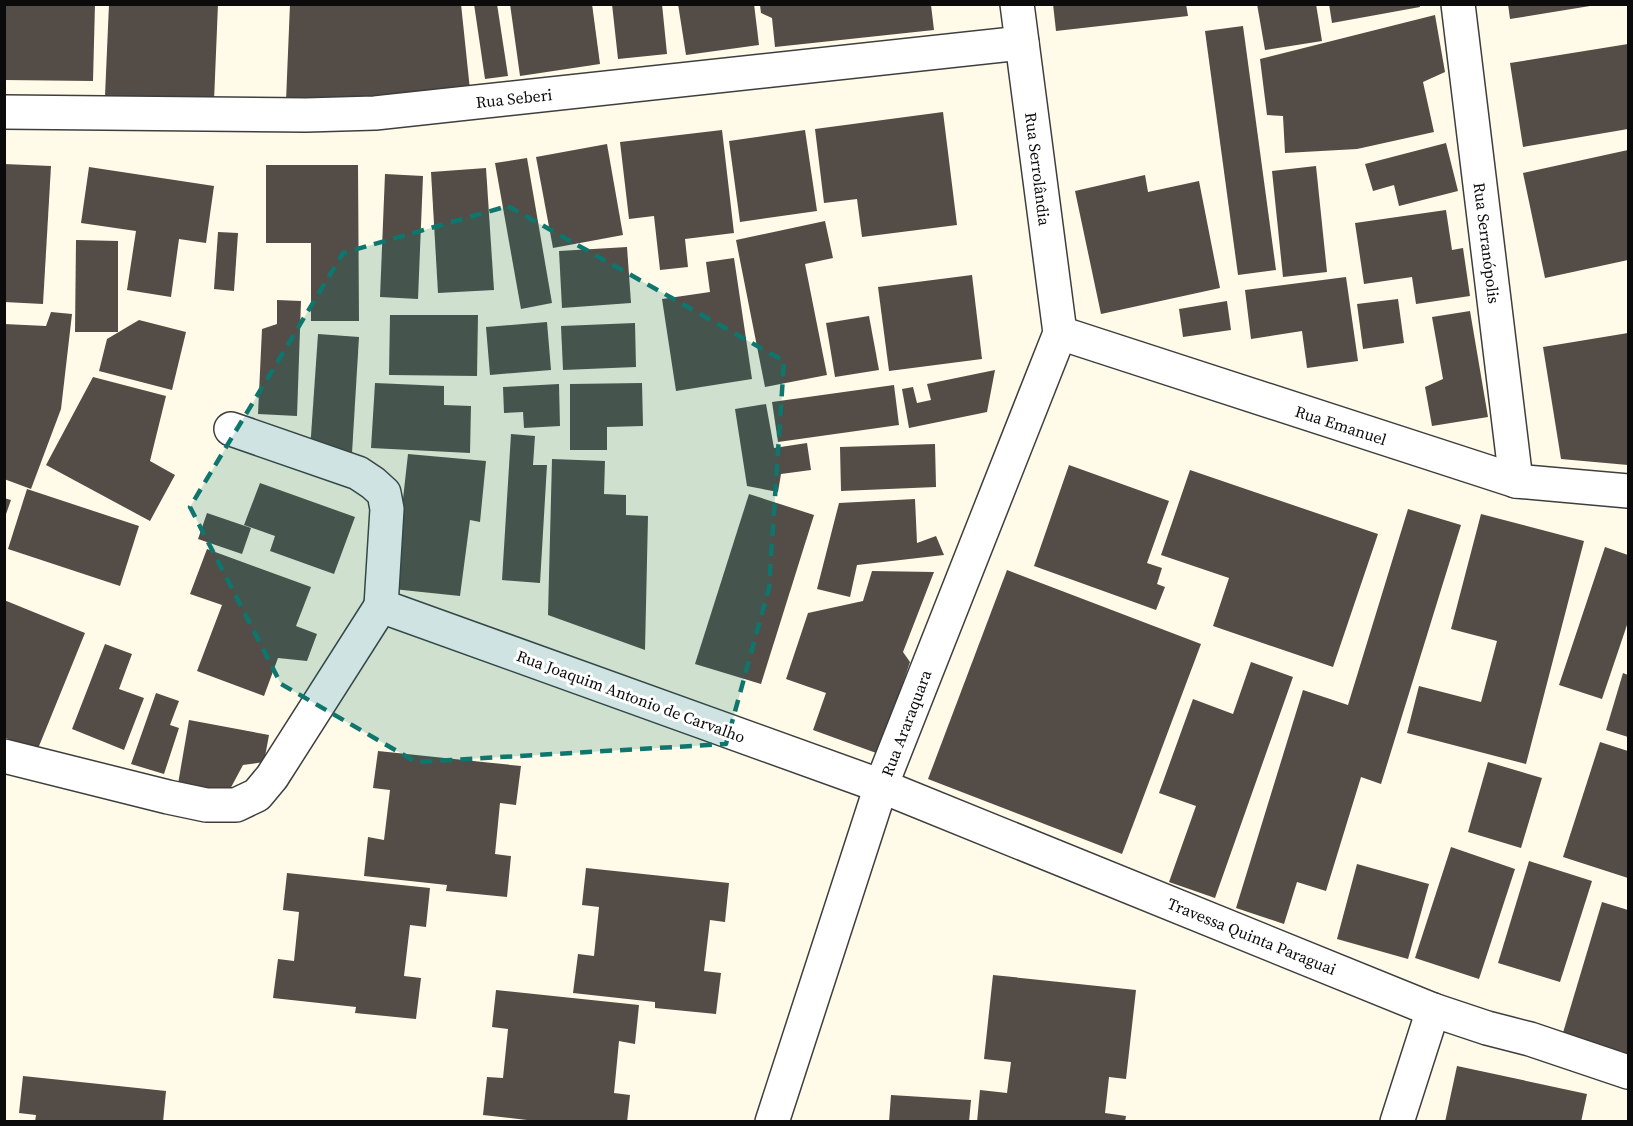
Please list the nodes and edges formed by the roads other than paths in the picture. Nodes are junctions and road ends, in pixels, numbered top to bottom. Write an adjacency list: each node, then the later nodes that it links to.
1 (1017, 4): 3 (street, Rua Serrolândia)
2 (1458, 4): 7 (street, Rua Serranópolis)
3 (1022, 44): 4 (street, Rua Seberi); 5 (street, Rua Serrolândia)
4 (4, 112)
5 (1060, 333): 7 (street, Rua Emanuel); 11 (street, Rua Araraquara)
6 (231, 429): 9 (street)
7 (1516, 481): 8 (street, Rua Emanuel)
8 (1629, 491)
9 (381, 606): 10 (street); 11 (street, Rua Joaquim Antonio de Carvalho)
10 (4, 756)
11 (881, 786): 12 (street, Travessa Quinta Paraguai); 14 (street, Rua Araraquara)
12 (1433, 1010): 13 (street, Travessa Quinta Paraguai); 15 (street)
13 (1629, 1072)
14 (772, 1122)
15 (1397, 1122)

